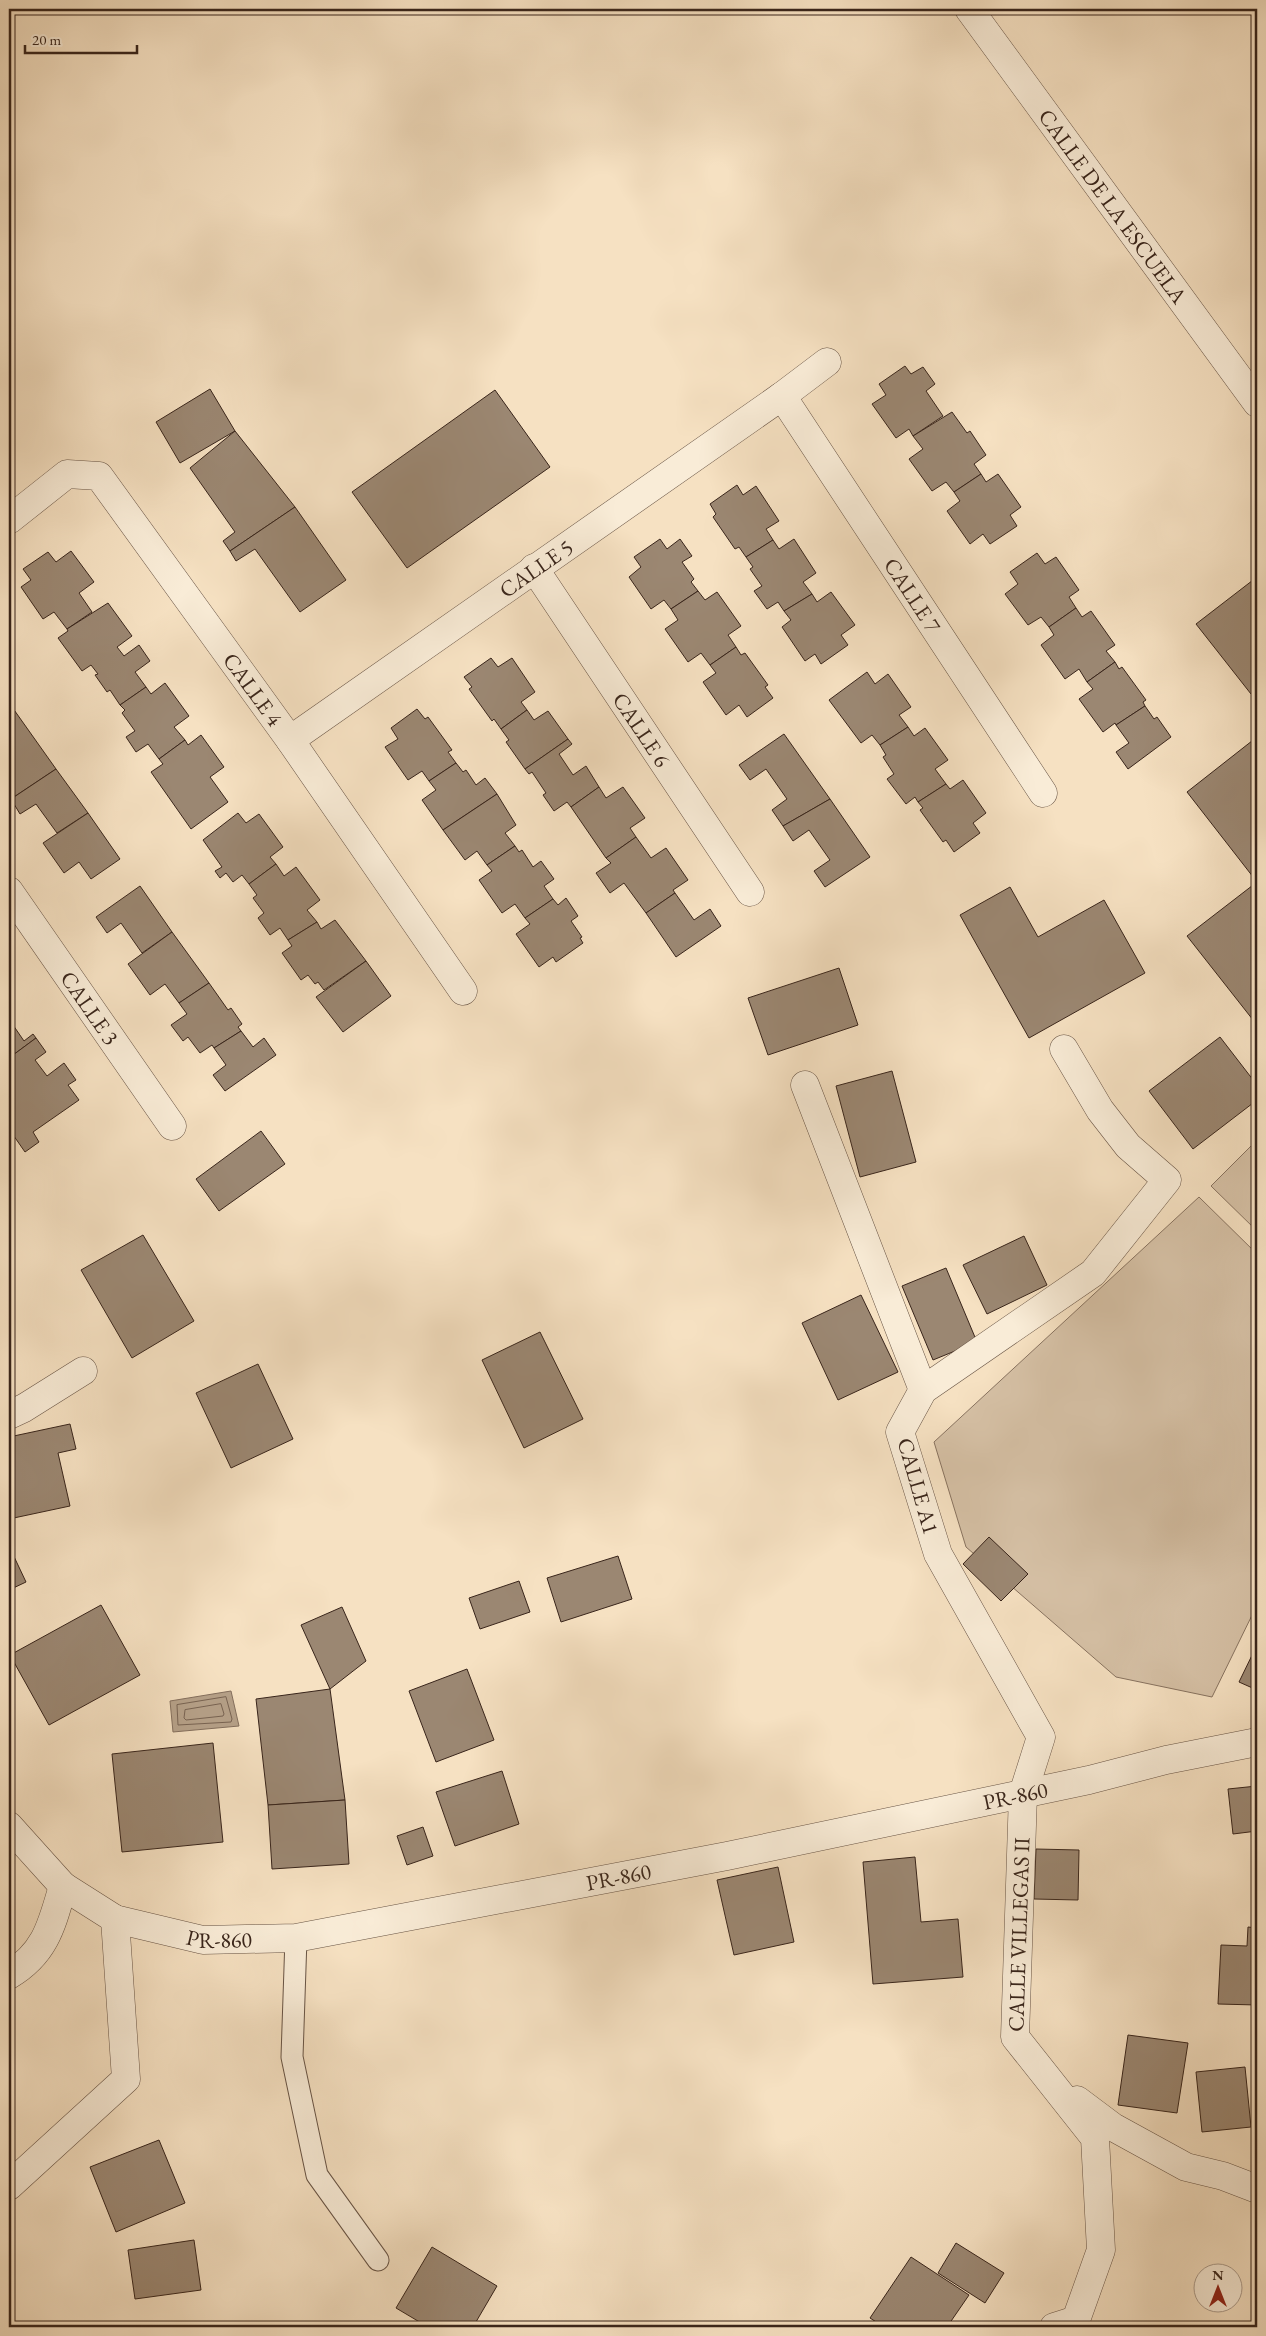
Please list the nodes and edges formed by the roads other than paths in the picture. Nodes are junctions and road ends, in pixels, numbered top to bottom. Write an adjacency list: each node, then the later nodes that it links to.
1 (969, 9): 4 (street, CALLE DE LA ESCUELA)
2 (827, 362): 3 (street, CALLE 5)
3 (782, 396): 6 (street, CALLE 5); 8 (street, CALLE 7)
4 (1257, 403)
5 (9, 520): 7 (street, CALLE 4)
6 (534, 568): 7 (street, CALLE 5); 10 (street, CALLE 6)
7 (290, 740): 11 (street, CALLE 4)
8 (1043, 793)
9 (9, 891): 14 (street, CALLE 3)
10 (750, 892)
11 (463, 991)
12 (1064, 1049): 16 (street, CALLE A1)
13 (805, 1085): 16 (street)
14 (172, 1126)
15 (83, 1371): 17 (street)
16 (923, 1390): 19 (street, CALLE A1)
17 (9, 1415)
18 (1257, 1742): 19 (street, PR-860 / PR-860)
19 (1023, 1794): 23 (street, PR-860 / PR-860); 25 (street, CALLE VILLEGAS II)
20 (9, 1826): 21 (street, PR-860 / PR-860)
21 (63, 1886): 22 (street, PR-860 / PR-860); 24 (street)
22 (115, 1919): 23 (street, PR-860 / PR-860); 26 (street)
23 (296, 1938): 28 (lane)
24 (9, 1975)
25 (1051, 2082): 27 (street); 29 (street, CALLE VILLEGAS II)
26 (9, 2186)
27 (1257, 2189)
28 (378, 2260)
29 (1054, 2327)

